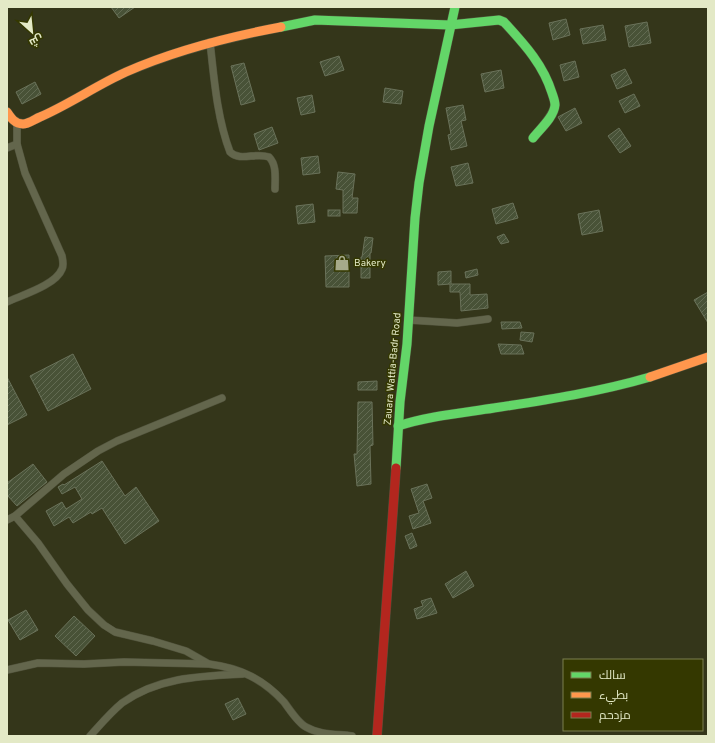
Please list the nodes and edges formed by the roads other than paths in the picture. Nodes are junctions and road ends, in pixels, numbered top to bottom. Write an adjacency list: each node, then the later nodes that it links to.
1 (455, 7): 2 (main road, Zauara Wattia-Badr Road)
2 (450, 25): 3 (main road); 6 (main road); 11 (main road, Zauara Wattia-Badr Road)
3 (210, 42): 5 (main road); 9 (street)
4 (7, 112): 5 (main road)
5 (17, 123): 7 (street)
6 (532, 138)
7 (17, 144): 8 (street); 10 (street)
8 (7, 148)
9 (275, 189)
10 (7, 302)
11 (408, 320): 12 (street); 15 (main road, Zauara Wattia-Badr Road)
12 (488, 320)
13 (708, 357): 15 (main road)
14 (222, 398): 16 (street)
15 (398, 426): 23 (main road, Zauara Wattia-Badr Road)
16 (15, 516): 17 (street); 18 (street)
17 (7, 520)
18 (209, 664): 19 (street); 20 (street)
19 (7, 670)
20 (247, 673): 21 (street); 22 (street)
21 (90, 736)
22 (352, 736)
23 (377, 736)

